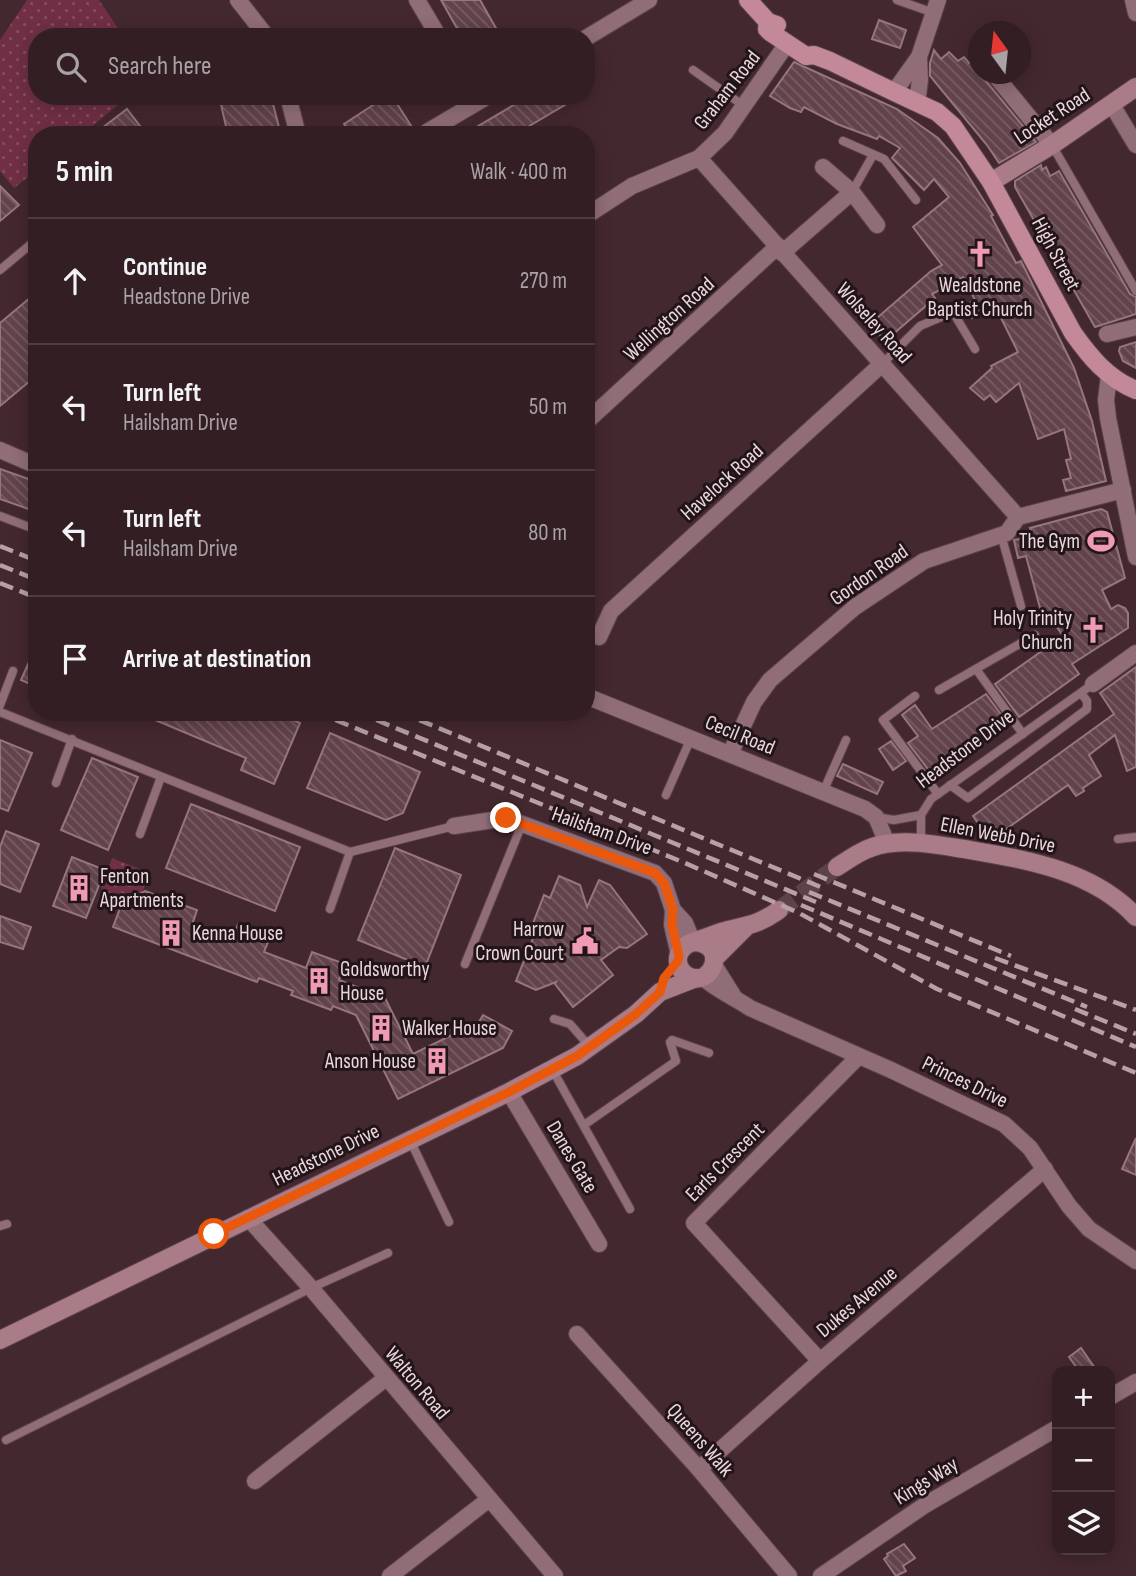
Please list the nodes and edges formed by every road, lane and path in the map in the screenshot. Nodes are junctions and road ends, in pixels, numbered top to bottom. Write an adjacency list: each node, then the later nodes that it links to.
1 (239, 0): 10 (street)
2 (417, 0): 11 (street)
3 (649, 0): 12 (street)
4 (748, 0): 9 (main road, High Street)
5 (897, 0): 7 (lane)
6 (1133, 0): 8 (street)
7 (936, 7): 15 (street)
8 (1136, 13)
9 (768, 22): 13 (main road, High Street); 14 (main road, High Street)
10 (260, 28)
11 (434, 28)
12 (595, 33)
13 (786, 45): 14 (main road, High Street); 24 (street, Graham Road)
14 (814, 55): 19 (main road, High Street)
15 (919, 57): 19 (street); 20 (street)
16 (693, 70): 24 (lane)
17 (1002, 84): 28 (street)
18 (1136, 87): 21 (street, Locket Road)
19 (894, 92): 20 (main road, High Street)
20 (917, 103): 33 (main road, High Street)
21 (1112, 104): 28 (street, Locket Road); 29 (street)
22 (290, 105): 25 (street)
23 (470, 105): 26 (street)
24 (744, 106): 31 (street, Graham Road)
25 (296, 126)
26 (437, 126)
27 (843, 141): 30 (lane)
28 (1052, 145): 33 (street, Locket Road); 41 (lane)
29 (1136, 145)
30 (873, 155): 34 (lane); 35 (lane)
31 (699, 158): 36 (street, Graham Road); 39 (street, Wolseley Road)
32 (823, 167): 34 (street)
33 (991, 182): 46 (main road, High Street)
34 (852, 192): 37 (street); 39 (street, Wellington Road)
35 (916, 200)
36 (595, 210)
37 (877, 225)
38 (28, 247): 40 (lane)
39 (780, 249): 45 (street, Wolseley Road); 48 (street, Wellington Road)
40 (0, 270)
41 (1136, 291)
42 (1136, 327): 43 (street)
43 (1107, 334)
44 (975, 349): 45 (lane)
45 (882, 364): 53 (street, Wolseley Road); 59 (street, Havelock Road)
46 (1109, 375): 47 (main road, High Street); 51 (street)
47 (1136, 390)
48 (595, 414)
49 (0, 450): 50 (street)
50 (28, 462)
51 (1123, 490): 53 (street); 56 (street)
52 (0, 516): 54 (lane)
53 (1018, 517): 55 (street)
54 (28, 527)
55 (1007, 533): 57 (lane); 73 (street, Gordon Road)
56 (1136, 557)
57 (1021, 606)
58 (1035, 635): 61 (lane)
59 (599, 637)
60 (1136, 653): 63 (street, Headstone Drive)
61 (976, 669): 64 (lane); 69 (lane)
62 (13, 671): 67 (lane)
63 (1087, 689): 69 (lane, Headstone Drive); 76 (lane)
64 (939, 690)
65 (915, 696): 78 (lane)
66 (595, 700): 70 (street, Cecil Road)
67 (0, 705)
68 (0, 712): 71 (lane)
69 (1023, 734): 76 (lane, Headstone Drive)
70 (691, 738): 73 (street, Cecil Road); 79 (lane)
71 (72, 739): 74 (lane); 75 (lane)
72 (846, 740): 77 (lane)
73 (730, 754): 77 (street, Cecil Road)
74 (161, 776): 84 (lane); 89 (lane)
75 (55, 783)
76 (950, 785): 78 (lane, Headstone Drive)
77 (823, 792): 81 (street, Cecil Road)
78 (938, 794): 80 (lane, Headstone Drive)
79 (666, 795)
80 (920, 815): 81 (lane, Cecil Road); 88 (lane, Headstone Drive)
81 (876, 817): 87 (street)
82 (522, 824): 83 (street, Hailsham Drive); 92 (street, Hailsham Drive); 98 (lane)
83 (454, 827): 89 (lane)
84 (140, 834)
85 (1136, 837): 86 (lane)
86 (1118, 839)
87 (887, 843): 88 (street); 90 (street)
88 (920, 843): 94 (street, Ellen Webb Drive)
89 (350, 852): 91 (lane)
90 (837, 867)
91 (330, 909)
92 (673, 910): 96 (street, Hailsham Drive); 97 (street, Hailsham Drive)
93 (779, 910): 95 (street, Headstone Drive)
94 (1136, 917)
95 (745, 928): 96 (street, Headstone Drive); 99 (street, Headstone Drive)
96 (694, 942): 97 (street); 99 (street)
97 (678, 958): 99 (street); 100 (street, Headstone Drive)
98 (465, 964)
99 (706, 970): 100 (street, Headstone Drive); 104 (street, Princes Drive)
100 (660, 992): 102 (street, Headstone Drive)
101 (554, 1018): 102 (lane)
102 (590, 1047): 105 (street, Headstone Drive)
103 (709, 1053): 107 (lane)
104 (858, 1057): 109 (street, Princes Drive); 119 (street, Earls Crescent)
105 (552, 1069): 106 (street, Headstone Drive); 107 (lane)
106 (509, 1092): 108 (street, Headstone Drive); 113 (street, Danes Gate)
107 (584, 1125): 110 (lane)
108 (410, 1140): 111 (street, Headstone Drive); 112 (lane)
109 (1045, 1169): 115 (street, Princes Drive); 119 (street, Dukes Avenue)
110 (630, 1209)
111 (248, 1218): 116 (street, Walton Road); 118 (street, Headstone Drive)
112 (449, 1222)
113 (599, 1244)
114 (388, 1253): 116 (lane)
115 (1136, 1261)
116 (310, 1288): 120 (street, Walton Road); 124 (lane)
117 (577, 1334): 125 (street, Queens Walk)
118 (0, 1340)
119 (820, 1360): 125 (street, Dukes Avenue)
120 (386, 1378): 126 (street); 127 (street, Walton Road)
121 (1136, 1382): 122 (street)
122 (1115, 1394)
123 (1055, 1429): 131 (street, Kings Way)
124 (6, 1440)
125 (699, 1469): 130 (street, Queens Walk)
126 (255, 1481)
127 (488, 1500): 128 (street); 129 (street, Walton Road)
128 (390, 1576)
129 (555, 1576)
130 (789, 1576)
131 (821, 1576)

